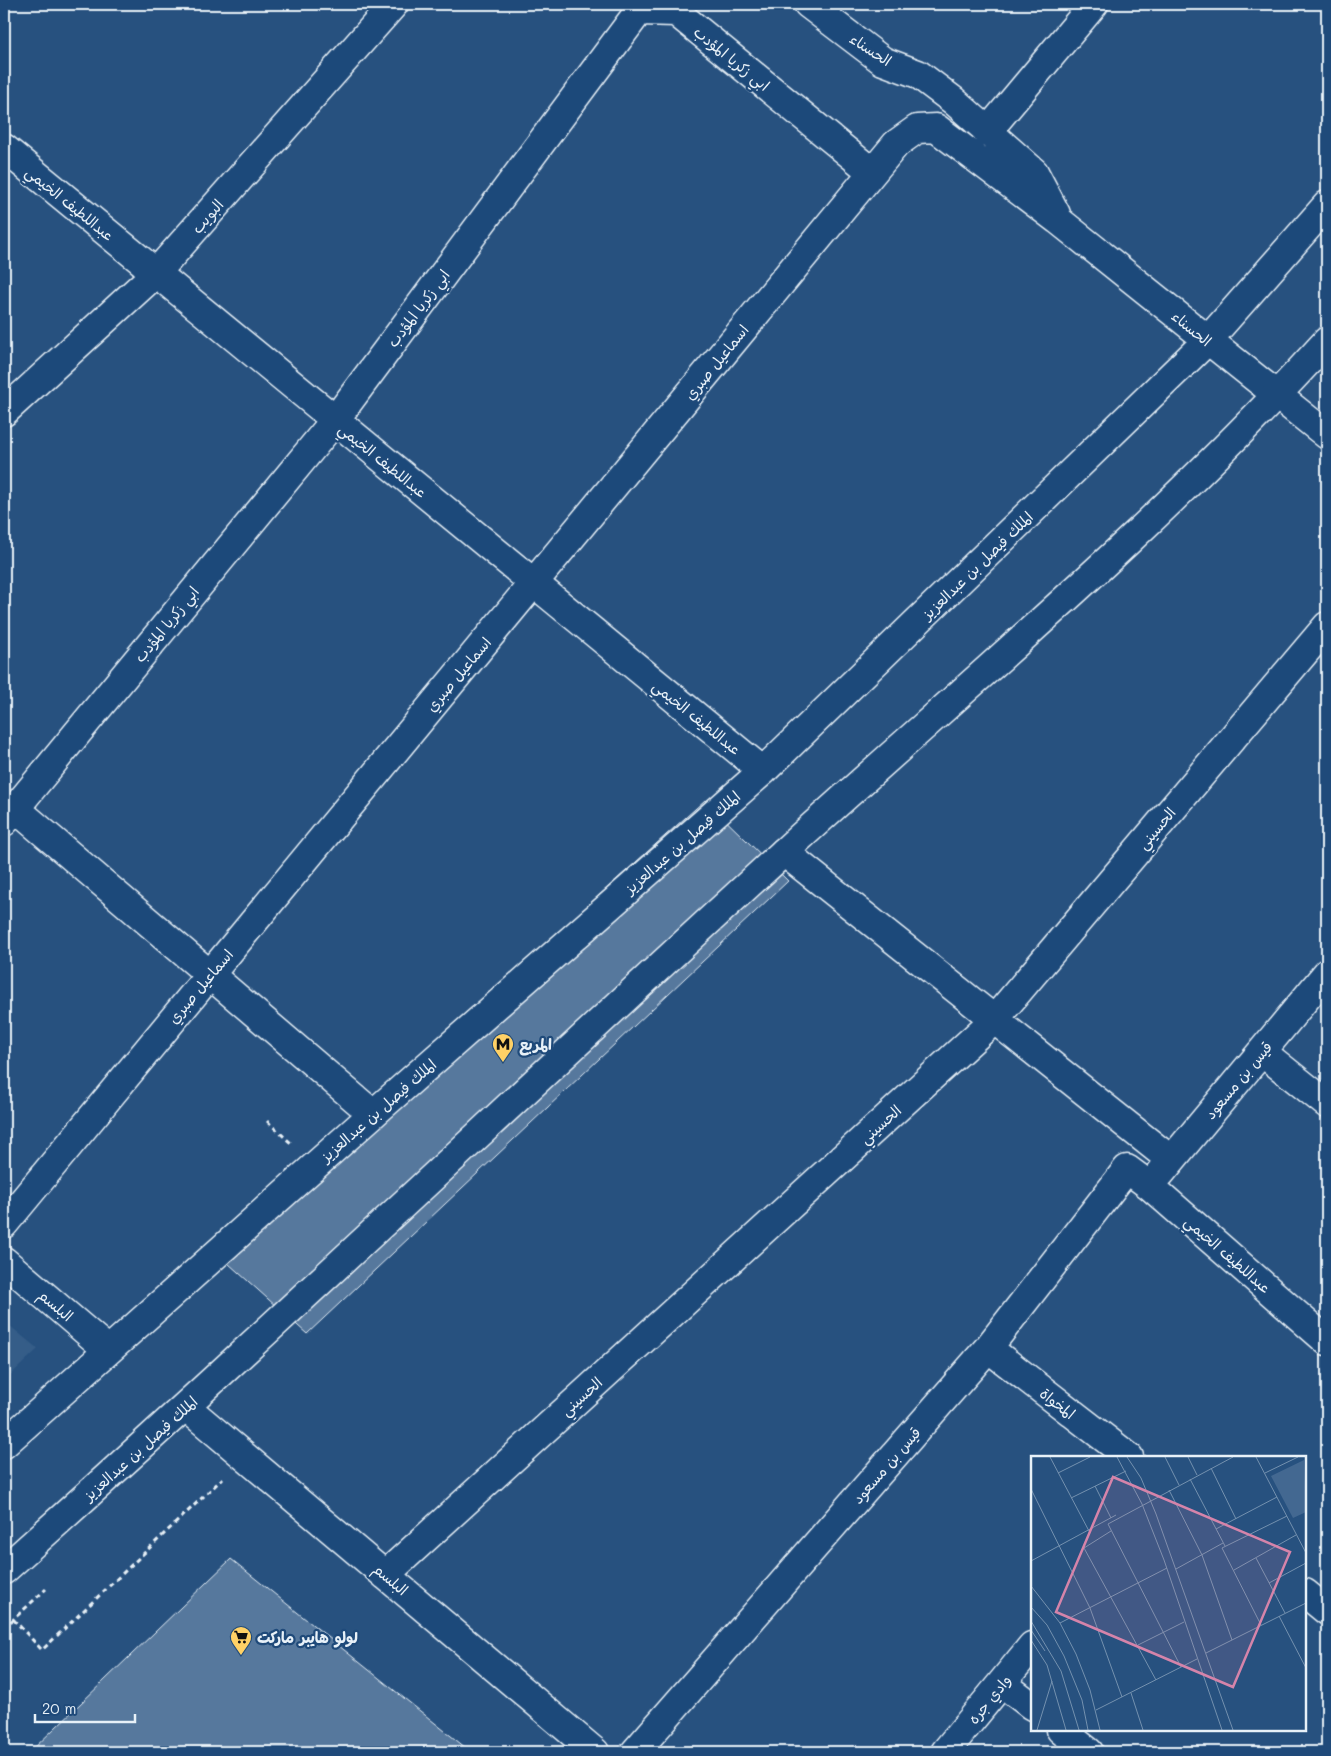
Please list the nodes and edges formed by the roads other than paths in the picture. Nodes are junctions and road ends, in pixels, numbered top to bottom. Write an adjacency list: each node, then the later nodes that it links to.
1 (394, 4): 10 (street, البويب)
2 (808, 4): 5 (street, الحسناء)
3 (1094, 4): 5 (street)
4 (917, 129): 7 (street, اسماعيل صبري); 9 (street, الحسناء)
5 (987, 132): 9 (street, الحسناء)
6 (4, 148): 10 (street, عبداللطيف الخيمي)
7 (872, 172): 15 (street, ابي زكريا المؤدب); 17 (street, اسماعيل صبري)
8 (1327, 205): 11 (street, الملك فيصل بن عبدالعزيز)
9 (1058, 220): 11 (street, الحسناء)
10 (156, 273): 14 (street, البويب); 15 (street, عبداللطيف الخيمي)
11 (1208, 340): 13 (street, الحسناء); 19 (street, الملك فيصل بن عبدالعزيز)
12 (1327, 342): 13 (street, الملك فيصل بن عبدالعزيز)
13 (1279, 394): 16 (street, الحسناء); 21 (street, الملك فيصل بن عبدالعزيز)
14 (4, 412)
15 (335, 420): 17 (street, عبداللطيف الخيمي); 20 (street, ابي زكريا المؤدب)
16 (1327, 435)
17 (533, 583): 19 (street, عبداللطيف الخيمي); 23 (street, اسماعيل صبري)
18 (1327, 626): 24 (street, الحسيني)
19 (763, 771): 27 (street, الملك فيصل بن عبدالعزيز)
20 (10, 815): 23 (street)
21 (784, 852): 24 (street); 36 (street, الملك فيصل بن عبدالعزيز)
22 (1327, 973): 25 (street, قيس بن مسعود)
23 (210, 974): 27 (street); 31 (street, اسماعيل صبري)
24 (994, 1020): 28 (street); 40 (street, الحسيني)
25 (1262, 1052): 26 (street); 28 (street, قيس بن مسعود)
26 (1327, 1104)
27 (373, 1114): 35 (street, الملك فيصل بن عبدالعزيز)
28 (1172, 1160): 30 (street, قيس بن مسعود)
29 (1127, 1169): 30 (street, عبداللطيف الخيمي); 34 (street, قيس بن مسعود)
30 (1150, 1186): 33 (street, عبداللطيف الخيمي)
31 (4, 1224)
32 (4, 1261): 35 (street, البلسم)
33 (1327, 1341)
34 (988, 1348): 38 (street, المخواة); 48 (street, قيس بن مسعود)
35 (108, 1350): 37 (street, الملك فيصل بن عبدالعزيز)
36 (186, 1407): 39 (street, الملك فيصل بن عبدالعزيز); 40 (street, البلسم)
37 (4, 1444)
38 (1128, 1456)
39 (4, 1570)
40 (385, 1575): 47 (street, البلسم)
41 (1306, 1594): 42 (street)
42 (1327, 1611)
43 (1031, 1647): 44 (street, وادي جره)
44 (1002, 1682): 45 (street); 49 (street, وادي جره)
45 (1031, 1705)
46 (1062, 1731): 50 (street)
47 (595, 1752)
48 (635, 1752)
49 (945, 1752)
50 (1089, 1752)

